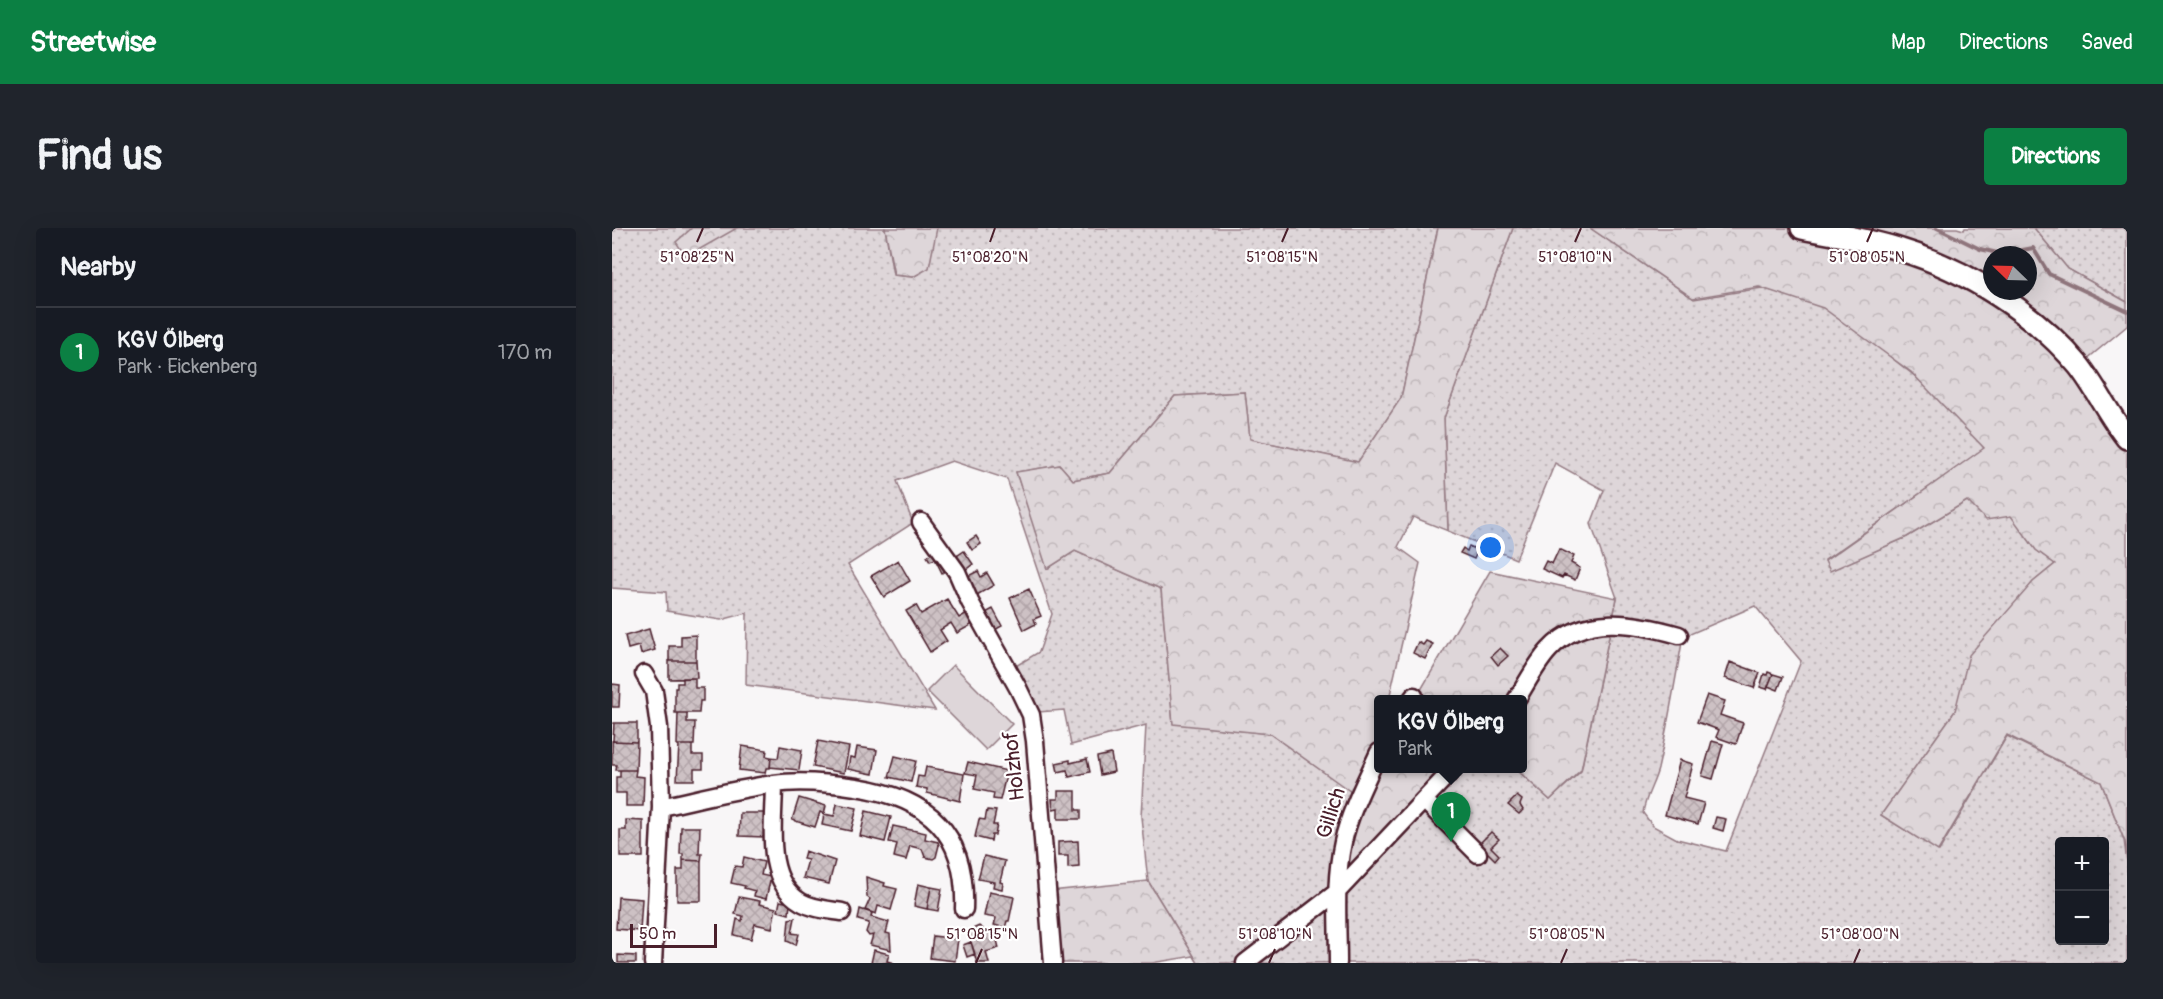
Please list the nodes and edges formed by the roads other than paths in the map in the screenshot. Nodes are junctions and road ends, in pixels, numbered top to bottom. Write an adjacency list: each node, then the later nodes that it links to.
1 (1802, 228): 2 (main road)
2 (2127, 438)
3 (921, 522): 17 (street, Holzhof)
4 (1679, 635): 6 (street)
5 (644, 674): 11 (street)
6 (1519, 695)
7 (1374, 763): 13 (street, Gillich)
8 (1449, 773): 10 (street)
9 (774, 784): 11 (street); 14 (street); 15 (street)
10 (1424, 800): 12 (street); 13 (street)
11 (661, 807): 16 (street)
12 (1478, 854)
13 (1337, 892): 18 (street); 19 (street, Gillich)
14 (964, 909)
15 (842, 912)
16 (653, 963)
17 (1053, 963)
18 (1245, 963)
19 (1338, 963)

